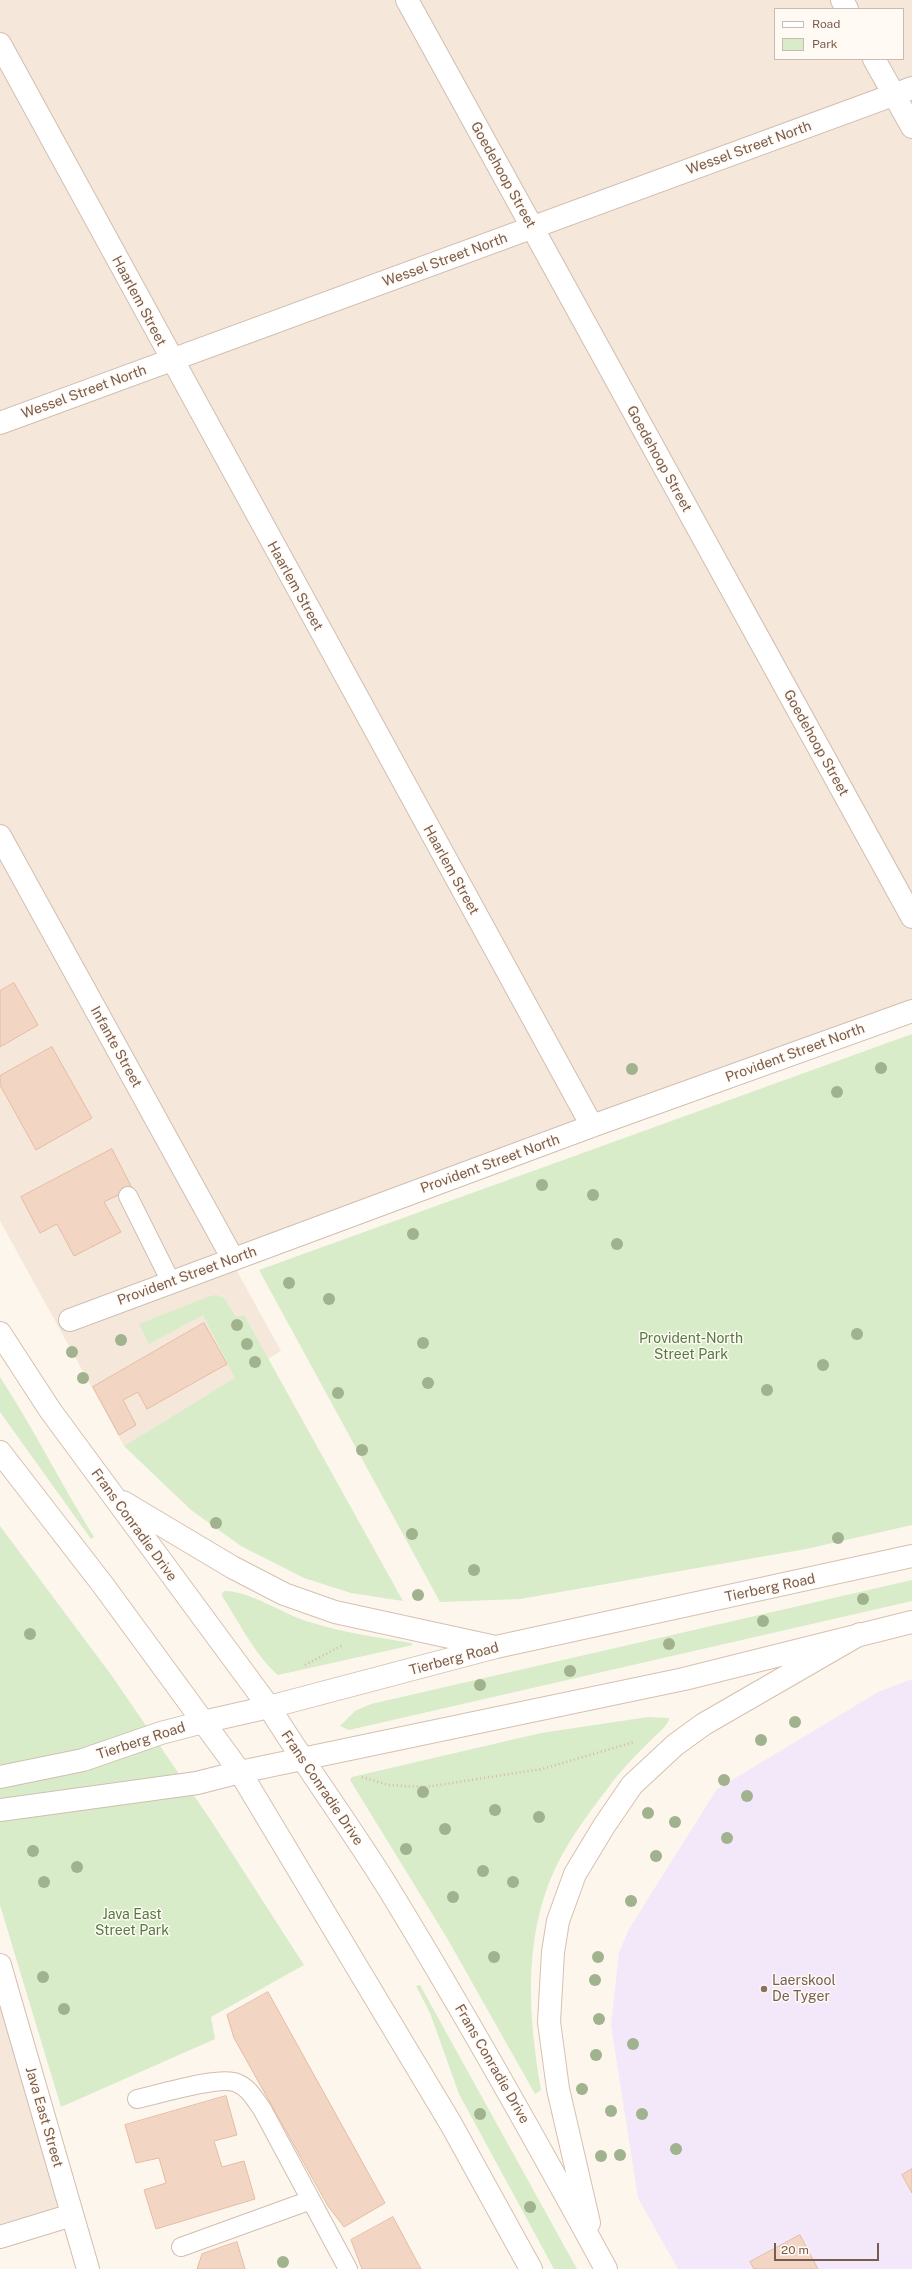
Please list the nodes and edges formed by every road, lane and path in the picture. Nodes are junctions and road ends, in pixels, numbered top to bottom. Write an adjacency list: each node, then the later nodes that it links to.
1 (407, 0): 6 (street, Goedehoop Street)
2 (0, 44): 7 (street, Haarlem Street)
3 (875, 60): 4 (street)
4 (903, 91): 5 (street); 6 (street, Wessel Street North)
5 (912, 127)
6 (532, 228): 7 (street, Wessel Street North); 10 (street, Goedehoop Street)
7 (171, 360): 8 (street, Wessel Street North); 12 (street, Haarlem Street)
8 (0, 423)
9 (0, 836): 14 (street, Infante Street)
10 (912, 917)
11 (912, 1011): 12 (street, Provident Street North)
12 (592, 1126): 14 (street, Provident Street North)
13 (128, 1196): 15 (lane)
14 (233, 1259): 15 (street, Provident Street North)
15 (171, 1282): 16 (street, Provident Street North)
16 (70, 1320)
17 (0, 1332): 19 (street, Frans Conradie Drive)
18 (0, 1452): 27 (street)
19 (113, 1496): 24 (street); 26 (street, Frans Conradie Drive)
20 (912, 1556): 24 (street, Tierberg Road)
21 (912, 1622): 22 (street)
22 (860, 1634): 29 (street); 40 (street)
23 (348, 1641): 25 (path)
24 (496, 1647): 26 (street, Tierberg Road)
25 (304, 1665)
26 (269, 1707): 27 (street, Tierberg Road); 29 (street, Frans Conradie Drive)
27 (203, 1722): 30 (street); 31 (street, Tierberg Road)
28 (640, 1742): 32 (path)
29 (302, 1759): 30 (street); 40 (street, Frans Conradie Drive)
30 (240, 1772): 33 (street); 43 (street)
31 (0, 1777)
32 (362, 1777)
33 (0, 1810)
34 (0, 1965): 37 (street, Java East Street)
35 (137, 2099): 36 (lane)
36 (311, 2200): 39 (lane); 42 (lane)
37 (72, 2215): 38 (street); 41 (street, Java East Street)
38 (0, 2238)
39 (181, 2247)
40 (595, 2249): 44 (street, Frans Conradie Drive)
41 (88, 2269)
42 (348, 2269)
43 (531, 2269)
44 (606, 2269)

